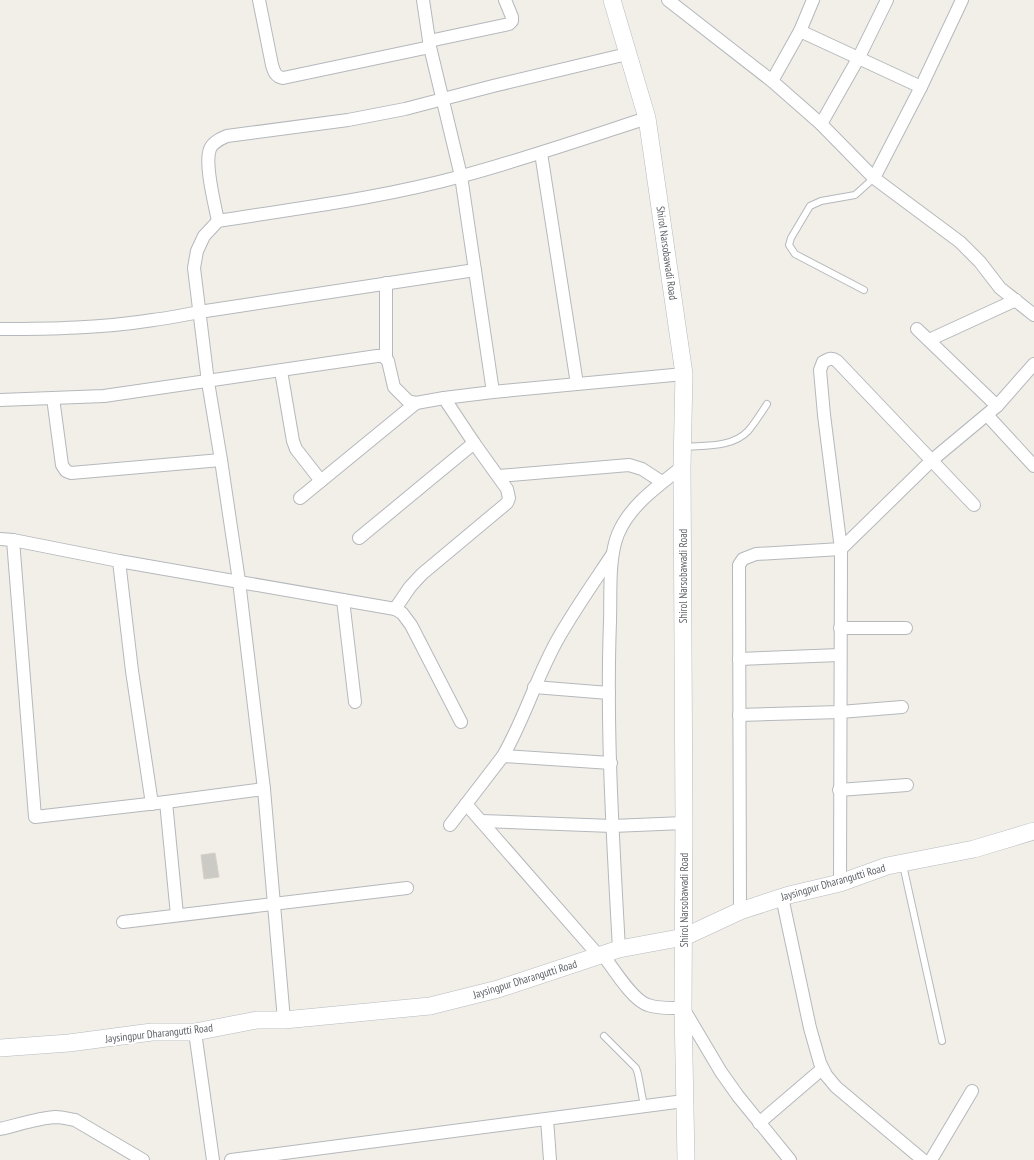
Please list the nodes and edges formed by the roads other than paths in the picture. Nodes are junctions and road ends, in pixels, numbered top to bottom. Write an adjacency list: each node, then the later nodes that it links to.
1 (259, 0): 10 (street)
2 (423, 0): 10 (street)
3 (505, 0): 10 (street)
4 (611, 0): 11 (main road, Shirol Narsobawadi Road)
5 (668, 0): 13 (street)
6 (813, 0): 9 (street)
7 (886, 0): 12 (street)
8 (962, 0): 14 (street)
9 (800, 31): 12 (street); 13 (street)
10 (429, 44): 15 (street)
11 (627, 54): 15 (street); 16 (main road, Shirol Narsobawadi Road)
12 (859, 57): 14 (street); 17 (street)
13 (772, 81): 17 (street)
14 (921, 87): 20 (street)
15 (442, 99): 19 (street); 21 (street)
16 (647, 118): 18 (street); 34 (main road, Shirol Narsobawadi Road)
17 (821, 124): 20 (street)
18 (541, 153): 19 (street); 36 (street)
19 (461, 176): 21 (street); 22 (street)
20 (874, 178): 24 (lane); 25 (street)
21 (218, 221): 26 (street)
22 (475, 270): 23 (street); 37 (street)
23 (386, 283): 26 (street); 31 (street)
24 (864, 290)
25 (1016, 300): 27 (street); 30 (street)
26 (199, 312): 28 (street); 35 (street)
27 (1034, 315)
28 (0, 329)
29 (918, 329): 30 (street)
30 (929, 340): 43 (street)
31 (386, 358): 33 (street); 41 (street)
32 (1034, 364): 43 (street)
33 (281, 371): 35 (street); 52 (street)
34 (684, 374): 36 (street); 46 (main road, Shirol Narsobawadi Road)
35 (208, 382): 38 (street); 47 (street)
36 (577, 384): 37 (street)
37 (493, 392): 39 (street)
38 (53, 398): 40 (street); 47 (street)
39 (444, 398): 41 (street); 45 (street)
40 (0, 400)
41 (416, 403): 52 (street)
42 (767, 404): 46 (lane)
43 (997, 406): 44 (street)
44 (987, 415): 48 (street); 49 (street)
45 (474, 443): 51 (street); 56 (street)
46 (682, 447): 50 (main road, Shirol Narsobawadi Road)
47 (221, 460): 62 (street)
48 (931, 461): 55 (street); 59 (street); 59 (street)
49 (1034, 466)
50 (682, 467): 53 (street); 85 (main road, Shirol Narsobawadi Road)
51 (499, 476): 53 (street); 64 (street)
52 (321, 481): 54 (street)
53 (662, 482): 60 (street)
54 (300, 498)
55 (974, 504)
56 (359, 538)
57 (0, 539): 58 (street)
58 (13, 540): 61 (street); 82 (street)
59 (841, 549): 65 (street); 68 (street)
60 (612, 554): 69 (street); 70 (street)
61 (119, 561): 62 (street); 82 (street)
62 (239, 581): 63 (street); 79 (street)
63 (343, 600): 64 (street); 71 (street)
64 (395, 609): 75 (street)
65 (840, 628): 66 (street); 67 (street)
66 (906, 628)
67 (840, 655): 68 (street); 73 (street)
68 (739, 659): 74 (street)
69 (534, 687): 70 (street); 76 (street)
70 (609, 693): 77 (street)
71 (355, 702)
72 (902, 707): 73 (street)
73 (840, 712): 74 (street); 80 (street)
74 (739, 715): 94 (street)
75 (461, 722)
76 (503, 756): 77 (street); 83 (street)
77 (611, 763): 87 (street)
78 (907, 785): 80 (street)
79 (264, 789): 81 (street); 93 (street)
80 (839, 790): 90 (street)
81 (166, 802): 82 (street); 95 (street)
82 (152, 804)
83 (466, 804): 84 (street); 86 (street)
84 (481, 821): 87 (street); 99 (street)
85 (684, 823): 87 (street); 97 (main road, Shirol Narsobawadi Road)
86 (450, 825)
87 (612, 826): 98 (street)
88 (1034, 831): 89 (main road, Jaysingpur Dharangutti Road)
89 (902, 863): 90 (main road, Jaysingpur Dharangutti Road); 104 (lane)
90 (840, 882): 92 (main road, Jaysingpur Dharangutti Road)
91 (407, 888): 93 (street)
92 (782, 897): 94 (main road, Jaysingpur Dharangutti Road); 106 (street)
93 (274, 903): 95 (street); 101 (street)
94 (740, 911): 97 (main road, Jaysingpur Dharangutti Road)
95 (177, 915): 96 (street)
96 (123, 922)
97 (684, 937): 98 (main road, Jaysingpur Dharangutti Road); 100 (main road, Shirol Narsobawadi Road)
98 (619, 949): 99 (main road, Jaysingpur Dharangutti Road)
99 (601, 955): 100 (street); 101 (main road, Jaysingpur Dharangutti Road)
100 (683, 1008): 108 (main road, Shirol Narsobawadi Road); 111 (street)
101 (284, 1020): 102 (main road, Jaysingpur Dharangutti Road)
102 (195, 1032): 105 (main road, Jaysingpur Dharangutti Road); 116 (street)
103 (604, 1036): 109 (lane)
104 (942, 1041)
105 (0, 1048)
106 (822, 1068): 111 (street); 121 (street)
107 (972, 1091): 121 (street)
108 (684, 1101): 109 (street); 113 (main road, Shirol Narsobawadi Road)
109 (644, 1106): 110 (street)
110 (547, 1119): 114 (street); 118 (street)
111 (759, 1123): 120 (street)
112 (0, 1129): 115 (street)
113 (685, 1153): 119 (street)
114 (319, 1154): 117 (street)
115 (143, 1160)
116 (213, 1160)
117 (231, 1160)
118 (550, 1160)
119 (696, 1160)
120 (790, 1160)
121 (930, 1160)

